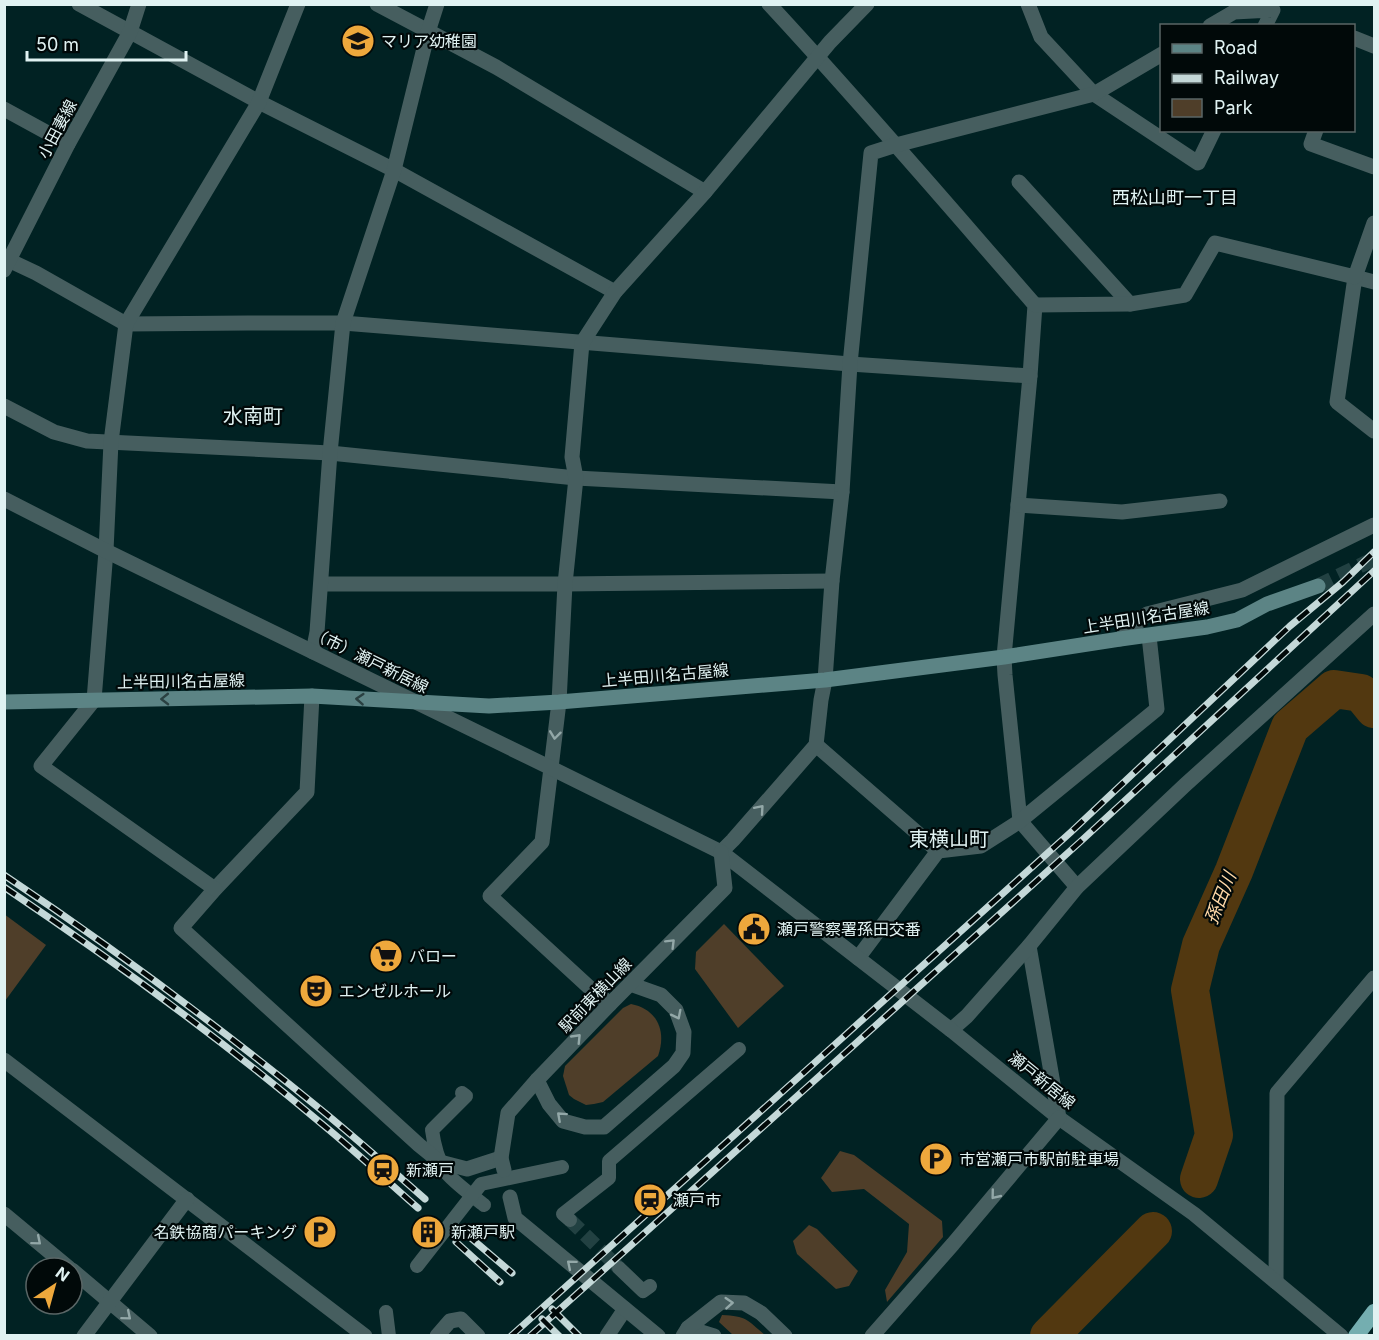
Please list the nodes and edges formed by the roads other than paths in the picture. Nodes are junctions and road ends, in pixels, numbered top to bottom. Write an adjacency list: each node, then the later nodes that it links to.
1 (79, 4): 11 (street)
2 (139, 4): 11 (street, 小田妻線)
3 (298, 4): 18 (street)
4 (377, 4): 12 (street)
5 (437, 4): 12 (street)
6 (769, 4): 16 (street)
7 (867, 4): 16 (street)
8 (1028, 4): 17 (street)
9 (1213, 24): 10 (street)
10 (1266, 24)
11 (130, 32): 18 (street); 22 (street, 小田妻線)
12 (428, 32): 25 (street); 27 (street)
13 (1355, 39): 14 (street)
14 (1374, 46)
15 (1160, 55): 17 (street)
16 (818, 57): 23 (street); 27 (street)
17 (1094, 94): 20 (street); 23 (street)
18 (259, 102): 25 (street); 36 (street)
19 (4, 109): 22 (street)
20 (1213, 132)
21 (1315, 132): 24 (street)
22 (68, 144): 29 (street, 小田妻線)
23 (896, 145): 34 (street); 38 (street)
24 (1374, 167)
25 (394, 170): 32 (street); 35 (street)
26 (1019, 182): 33 (street)
27 (705, 192): 32 (street)
28 (1374, 223): 30 (street)
29 (6, 263): 36 (street)
30 (1355, 277): 31 (street); 33 (street); 41 (street)
31 (1374, 282)
32 (615, 292): 37 (street)
33 (1130, 304): 34 (street)
34 (1035, 305): 39 (street)
35 (343, 323): 36 (street); 37 (street); 43 (street)
36 (126, 324): 42 (street)
37 (582, 343): 38 (street); 44 (street)
38 (850, 364): 39 (street); 45 (street)
39 (1030, 376): 48 (street)
40 (4, 406): 42 (street)
41 (1374, 431)
42 (111, 442): 43 (street); 50 (street)
43 (330, 453): 44 (street); 52 (street)
44 (576, 478): 45 (street); 53 (street)
45 (842, 492): 51 (street)
46 (4, 499): 50 (street, （市）瀬戸新居線)
47 (1220, 501): 48 (street)
48 (1018, 505): 59 (street)
49 (1374, 525): 57 (street)
50 (106, 551): 58 (street, （市）瀬戸新居線); 62 (street)
51 (832, 581): 53 (street); 60 (street)
52 (321, 584): 53 (street); 58 (street)
53 (565, 584): 64 (street)
54 (1318, 586): 56 (main road, 上半田川名古屋線)
55 (1374, 614): 71 (street)
56 (1149, 636): 57 (main road, 上半田川名古屋線); 68 (street)
57 (1120, 639): 59 (main road, 上半田川名古屋線)
58 (313, 652): 65 (street, （市）瀬戸新居線)
59 (1004, 657): 60 (main road, 上半田川名古屋線); 68 (street)
60 (825, 680): 64 (main road, 上半田川名古屋線); 66 (street)
61 (312, 696): 62 (main road, 上半田川名古屋線, one-way to 62); 65 (main road, 上半田川名古屋線, one-way to 61); 72 (street)
62 (94, 700): 63 (main road, 上半田川名古屋線); 72 (street)
63 (4, 702)
64 (559, 702): 65 (main road, 上半田川名古屋線); 67 (street, one-way to 67)
65 (418, 703): 67 (street, （市）瀬戸新居線)
66 (816, 745): 69 (street); 70 (street, one-way to 66)
67 (551, 768): 70 (street, （市）瀬戸新居線); 77 (street)
68 (1020, 820): 69 (street); 71 (street)
69 (938, 851): 74 (street)
70 (721, 852): 74 (street, 瀬戸新居線); 76 (street, 駅前東横山線, one-way to 70)
71 (1077, 887): 73 (street)
72 (215, 889): 81 (street, 駅前東横山線)
73 (1029, 946): 78 (street); 83 (street)
74 (858, 958): 78 (street, 瀬戸新居線)
75 (1374, 978): 95 (street)
76 (630, 984): 77 (street, 駅前東横山線); 81 (street, one-way to 81)
77 (610, 1004): 81 (street, 駅前東横山線, one-way to 77)
78 (951, 1030): 83 (street, 瀬戸新居線)
79 (739, 1049): 90 (street)
80 (4, 1060): 87 (street)
81 (537, 1080)
82 (468, 1098): 85 (street)
83 (1059, 1118): 95 (street, 瀬戸新居線); 112 (street, one-way to 112)
84 (562, 1167): 85 (street)
85 (472, 1196): 88 (street); 92 (street)
86 (510, 1197): 98 (street, one-way to 86)
87 (187, 1199): 97 (street); 104 (street)
88 (484, 1205)
89 (4, 1214): 91 (street, one-way to 91)
90 (570, 1220)
91 (55, 1256)
92 (417, 1266)
93 (619, 1268): 96 (street)
94 (84, 1280): 97 (street)
95 (1276, 1282): 113 (street, 瀬戸新居線)
96 (650, 1286)
97 (109, 1301): 102 (street); 103 (street, one-way to 103)
98 (625, 1309): 108 (street); 109 (street)
99 (386, 1312): 105 (street)
100 (1374, 1312): 114 (highway)
101 (686, 1332): 110 (street); 111 (street, one-way to 111)
102 (84, 1335)
103 (150, 1335)
104 (365, 1335)
105 (389, 1335)
106 (437, 1335): 107 (street)
107 (478, 1335)
108 (607, 1335)
109 (658, 1335)
110 (714, 1335)
111 (785, 1335)
112 (872, 1335)
113 (1341, 1335)
114 (1356, 1335)

